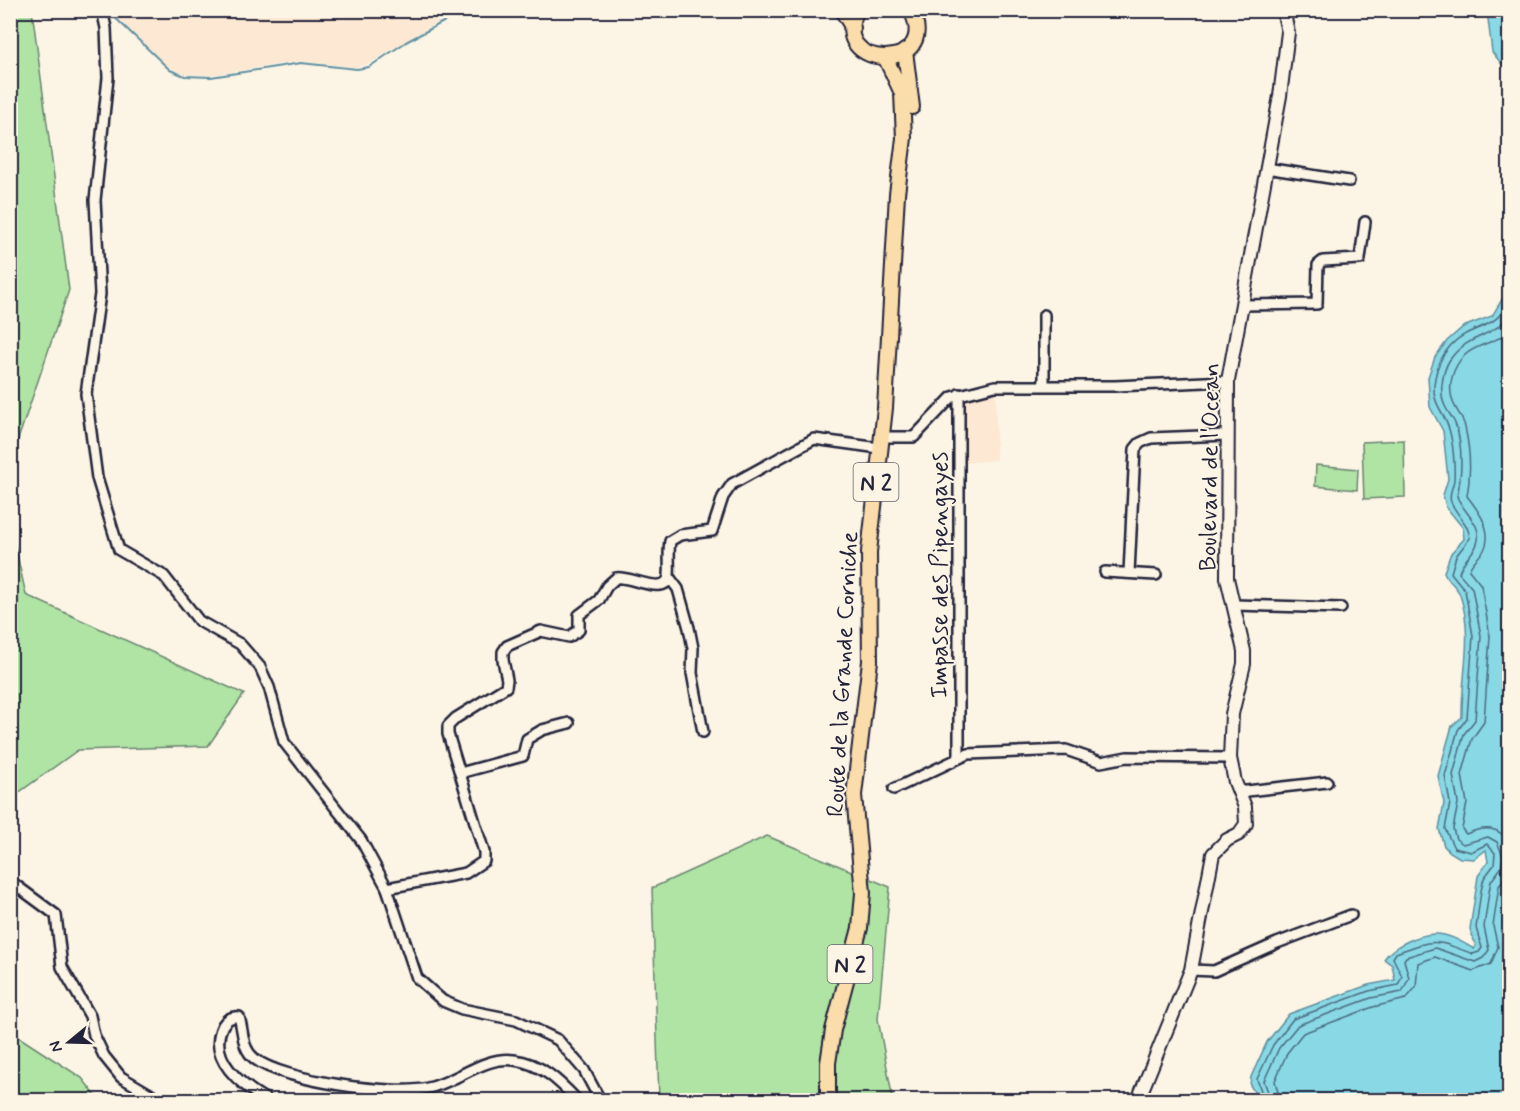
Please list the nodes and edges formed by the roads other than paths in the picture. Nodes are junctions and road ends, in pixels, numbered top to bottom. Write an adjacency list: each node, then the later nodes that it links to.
1 (102, 10): 35 (street)
2 (842, 10): 6 (main road)
3 (858, 10): 6 (main road)
4 (1283, 10): 10 (street, Boulevard de l'Ocean)
5 (912, 11): 7 (main road)
6 (853, 28): 8 (main road)
7 (905, 51): 8 (main road); 9 (main road, Route de la Grande Corniche / N 2)
8 (886, 59): 9 (main road, Route de la Grande Corniche / N 2)
9 (904, 138): 19 (main road, Route de la Grande Corniche / N 2)
10 (1266, 168): 11 (street); 13 (street, Boulevard de l'Ocean)
11 (1349, 181)
12 (1365, 222): 13 (street)
13 (1242, 305): 15 (street, Boulevard de l'Ocean)
14 (1044, 315): 16 (street)
15 (1228, 381): 16 (street); 18 (street, Boulevard de l'Ocean)
16 (1044, 385): 17 (street)
17 (958, 394): 19 (street); 28 (street, Impasse des Pipengayes)
18 (1227, 435): 21 (street); 24 (street, Boulevard de l'Ocean)
19 (880, 442): 23 (street); 42 (main road, Route de la Grande Corniche / N 2)
20 (1106, 572): 21 (street)
21 (1129, 573): 22 (street)
22 (1156, 575)
23 (669, 577): 27 (street); 30 (street)
24 (1235, 605): 25 (street); 29 (street, Boulevard de l'Ocean)
25 (1341, 608)
26 (569, 723): 30 (street)
27 (703, 732)
28 (959, 757): 29 (street); 32 (street)
29 (1230, 758): 33 (street, Boulevard de l'Ocean)
30 (460, 773): 35 (street)
31 (1328, 782): 33 (street)
32 (894, 789)
33 (1238, 792): 37 (street, Boulevard de l'Ocean)
34 (10, 880): 38 (street)
35 (387, 888): 41 (street)
36 (1351, 915): 37 (street)
37 (1191, 970): 43 (street, Boulevard de l'Ocean)
38 (160, 1101)
39 (267, 1101): 40 (street)
40 (578, 1101)
41 (600, 1101)
42 (828, 1101)
43 (1138, 1101)

